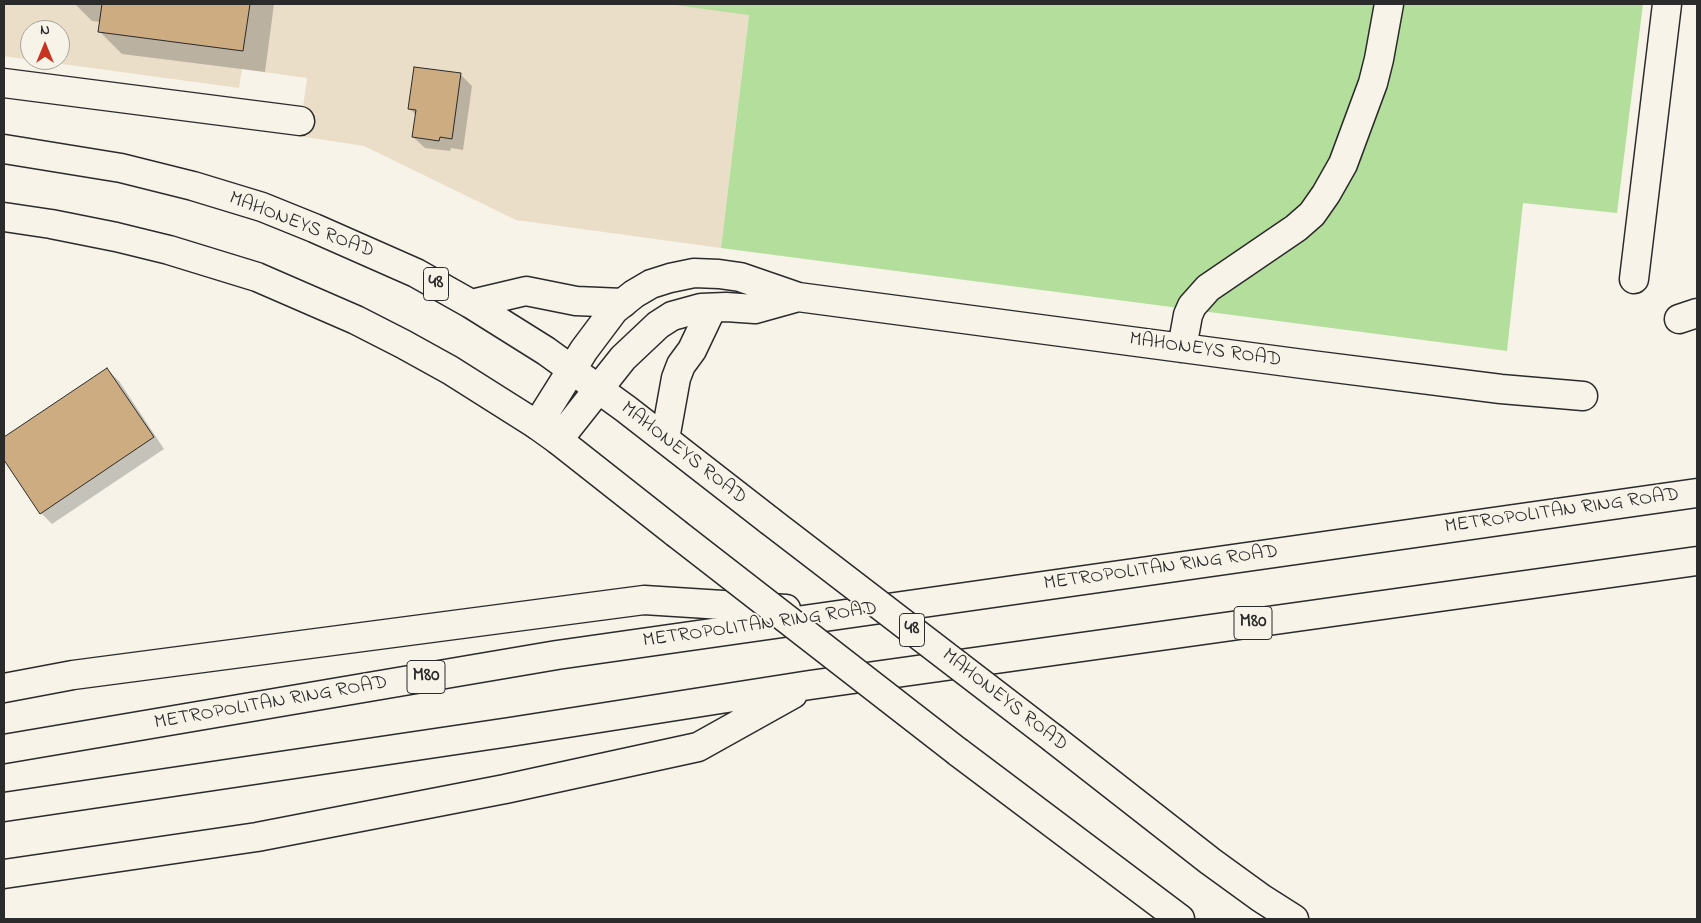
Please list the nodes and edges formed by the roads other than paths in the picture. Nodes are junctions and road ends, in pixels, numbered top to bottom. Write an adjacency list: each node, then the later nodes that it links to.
1 (1390, 4): 12 (main road)
2 (1667, 4): 7 (main road)
3 (4, 83): 4 (main road)
4 (300, 121)
5 (4, 148): 10 (main road, MAHONEYS ROAD / 48)
6 (4, 217): 16 (main road)
7 (1634, 279)
8 (798, 297): 9 (main road, MAHONEYS ROAD); 11 (main road, MAHONEYS ROAD); 12 (main road, MAHONEYS ROAD)
9 (623, 303): 10 (main road); 13 (main road, MAHONEYS ROAD)
10 (471, 304): 13 (main road, MAHONEYS ROAD / 48)
11 (712, 308): 14 (main road, MAHONEYS ROAD); 17 (main road)
12 (1182, 348): 15 (main road, MAHONEYS ROAD)
13 (571, 370): 14 (main road, MAHONEYS ROAD / 48); 16 (main road, MAHONEYS ROAD)
14 (598, 388): 16 (main road, MAHONEYS ROAD); 17 (main road, MAHONEYS ROAD / 48)
15 (1583, 396)
16 (547, 432): 26 (main road, bridge)
17 (665, 439): 27 (main road, MAHONEYS ROAD / 48, bridge)
18 (1697, 494): 20 (main road, METROPOLITAN RING ROAD / M80)
19 (1697, 561): 21 (main road, M80)
20 (850, 613): 22 (main road); 23 (main road, METROPOLITAN RING ROAD / M80)
21 (810, 685): 24 (main road, M80); 25 (main road)
22 (4, 688)
23 (4, 749)
24 (4, 807)
25 (4, 874)
26 (1180, 919)
27 (1294, 919)

